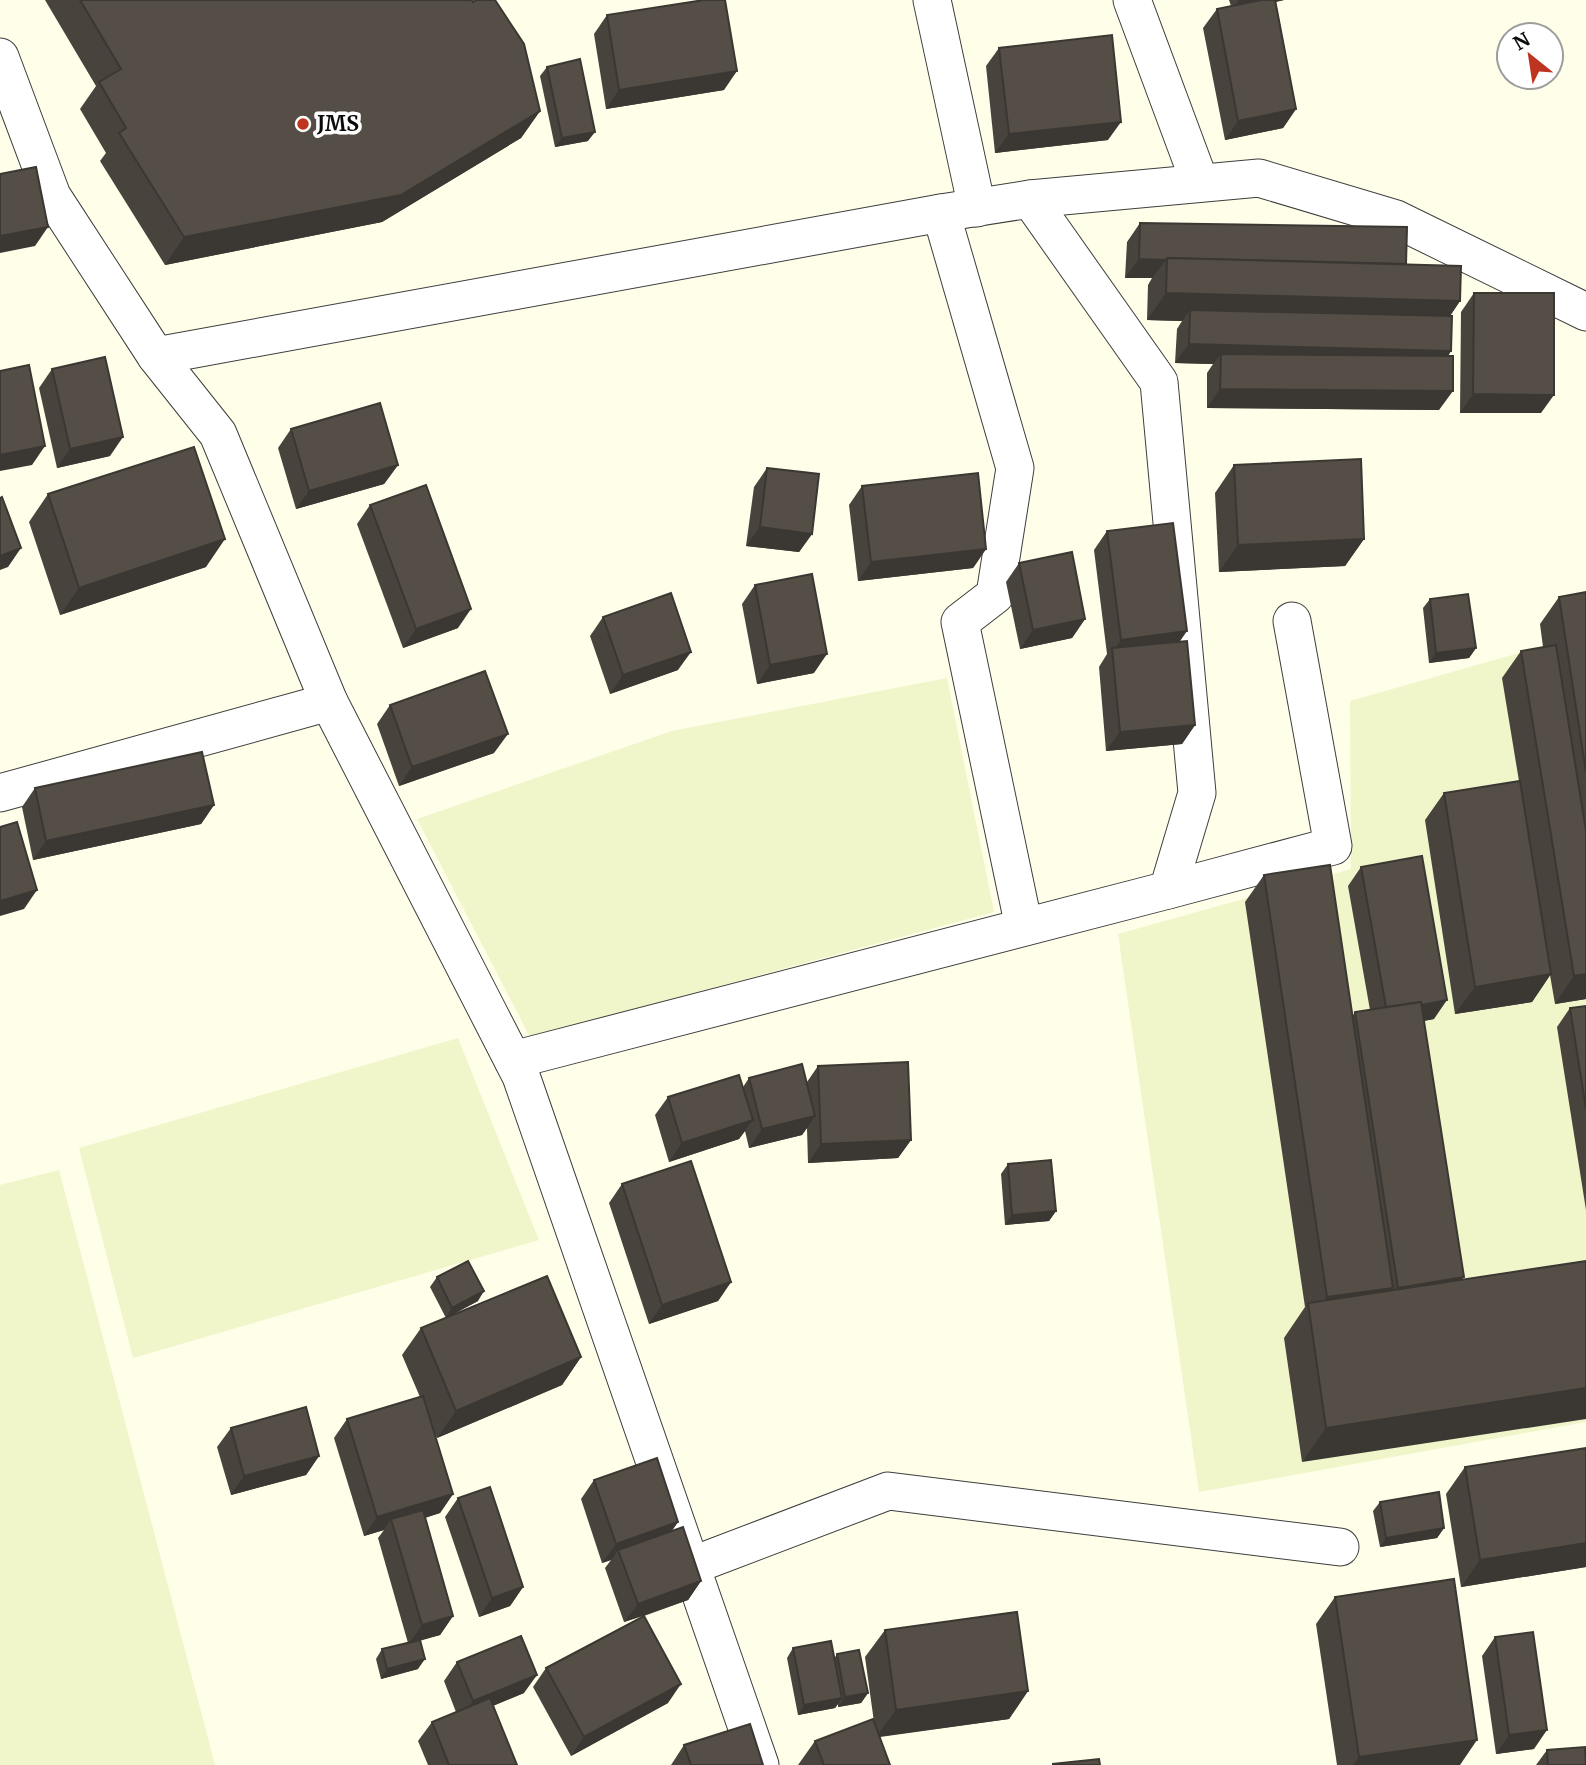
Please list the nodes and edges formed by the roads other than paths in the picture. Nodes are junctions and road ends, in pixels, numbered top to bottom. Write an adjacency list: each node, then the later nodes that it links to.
1 (932, 0): 6 (street)
2 (1132, 0): 4 (street)
3 (0, 57): 9 (street)
4 (1200, 183): 5 (street); 8 (street)
5 (1030, 199): 6 (street); 13 (street)
6 (977, 208): 7 (street)
7 (941, 213): 9 (street); 14 (street)
8 (1586, 312)
9 (156, 356): 11 (street)
10 (1292, 621): 13 (street)
11 (329, 702): 12 (street); 15 (street)
12 (0, 793)
13 (1168, 890): 14 (street)
14 (1024, 927): 15 (street)
15 (513, 1060): 17 (street)
16 (1340, 1547): 17 (street)
17 (691, 1566): 18 (street)
18 (760, 1765)

